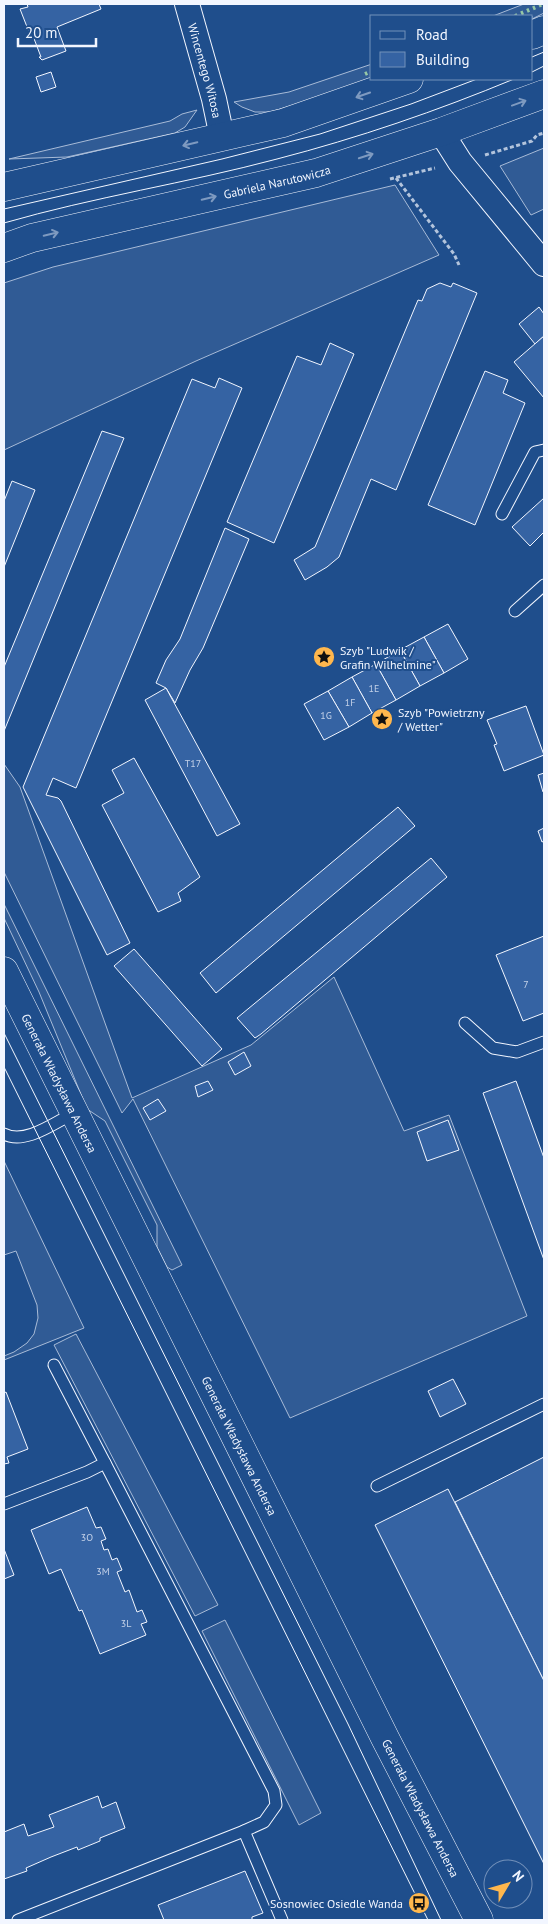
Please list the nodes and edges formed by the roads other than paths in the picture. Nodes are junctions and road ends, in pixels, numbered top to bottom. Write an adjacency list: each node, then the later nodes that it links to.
1 (187, 4): 5 (street, Wincentego Witosa)
2 (406, 80): 5 (main road, one-way to 5)
3 (544, 94): 4 (main road, Gabriela Narutowicza, one-way to 3)
4 (441, 132): 7 (main road, Gabriela Narutowicza, one-way to 4); 8 (street)
5 (222, 136): 6 (main road, one-way to 6)
6 (4, 187)
7 (4, 248)
8 (544, 264)
9 (544, 450): 10 (lane)
10 (502, 514)
11 (544, 585): 12 (lane)
12 (515, 611)
13 (4, 971): 16 (main road, Generała Władysława Andersa)
14 (465, 1023): 15 (lane)
15 (544, 1042)
16 (74, 1113): 17 (lane); 26 (main road, Generała Władysława Andersa)
17 (4, 1134)
18 (54, 1365): 20 (lane)
19 (544, 1404): 21 (lane)
20 (105, 1463): 22 (lane); 23 (lane)
21 (377, 1486)
22 (4, 1504)
23 (244, 1831): 24 (lane); 25 (lane)
24 (18, 1920)
25 (282, 1920)
26 (479, 1920)

